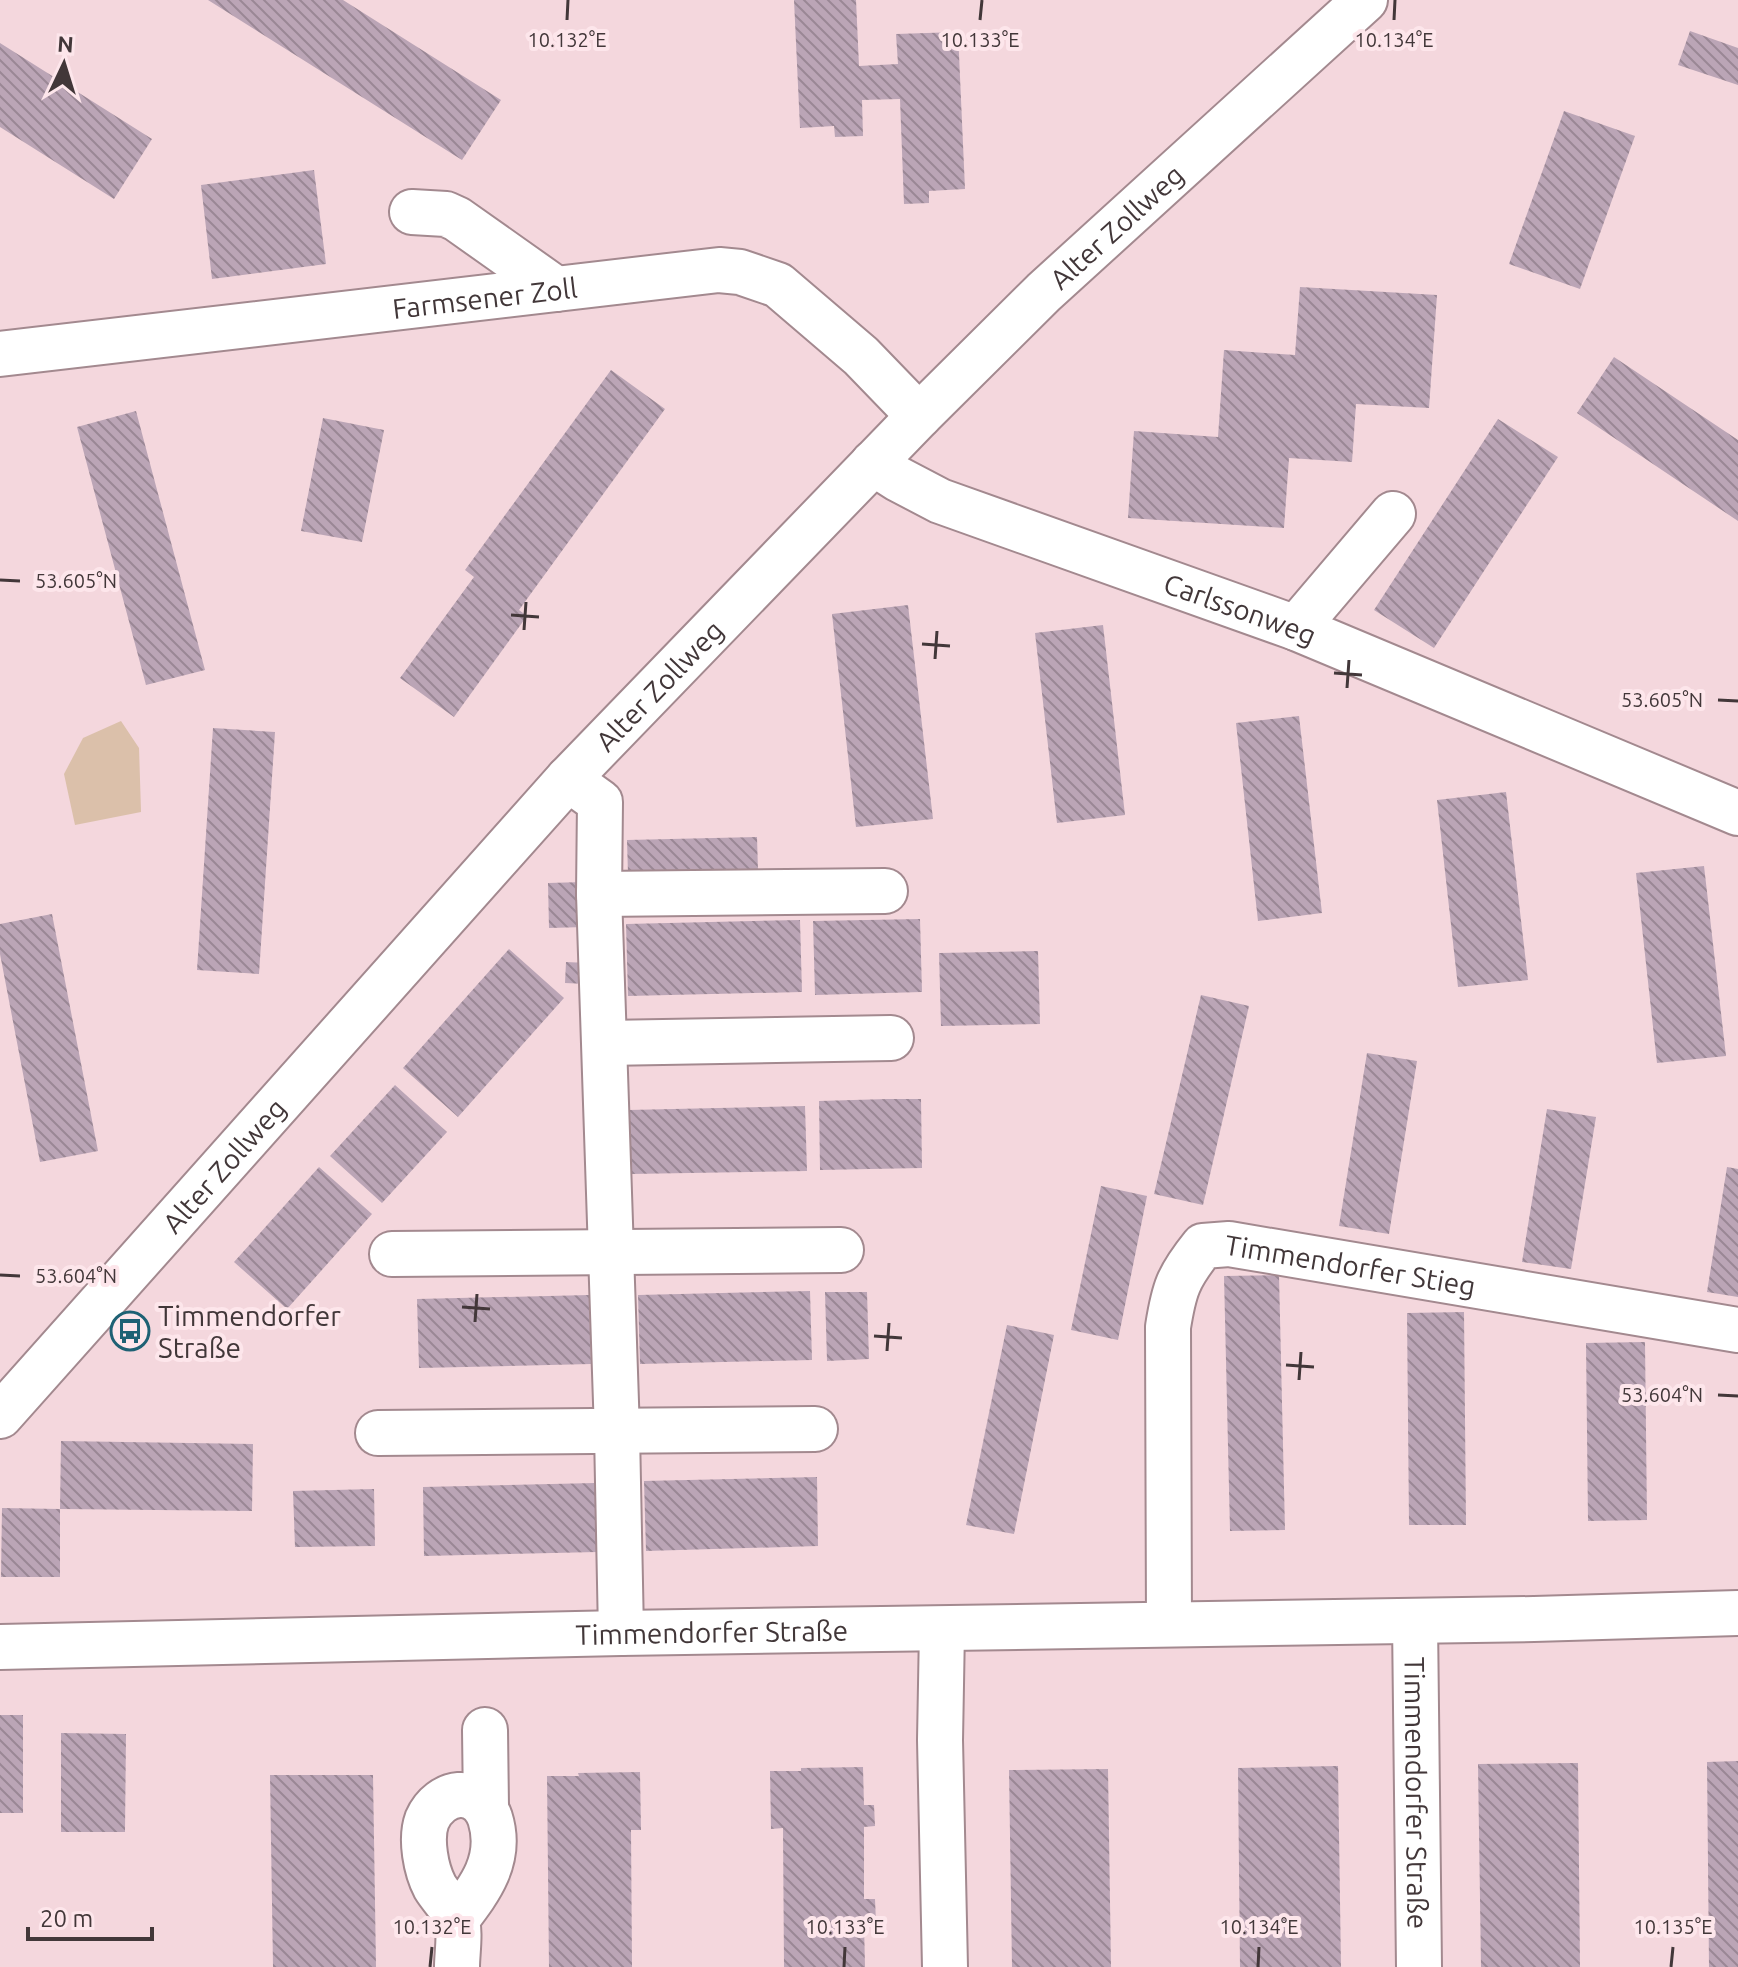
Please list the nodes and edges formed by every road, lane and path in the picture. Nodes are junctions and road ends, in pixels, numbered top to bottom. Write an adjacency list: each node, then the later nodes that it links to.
1 (1365, 0): 5 (street, Alter Zollweg)
2 (412, 212): 3 (street)
3 (556, 289): 4 (street, Farmsener Zoll); 5 (street, Farmsener Zoll)
4 (0, 354)
5 (919, 416): 6 (street, Alter Zollweg)
6 (873, 463): 8 (street, Carlssonweg); 9 (street, Alter Zollweg)
7 (1393, 514): 8 (street)
8 (1296, 628): 10 (street, Carlssonweg)
9 (568, 779): 12 (street); 19 (street, Alter Zollweg)
10 (1738, 813)
11 (885, 891): 12 (street)
12 (599, 894): 14 (street)
13 (891, 1038): 14 (street)
14 (605, 1043): 15 (street)
15 (611, 1250): 16 (street); 17 (street); 21 (street)
16 (841, 1250)
17 (392, 1254)
18 (1738, 1330): 25 (street, Timmendorfer Stieg)
19 (0, 1416)
20 (815, 1429): 21 (street)
21 (617, 1432): 22 (street); 27 (street)
22 (378, 1433)
23 (1738, 1613): 24 (street, Timmendorfer Straße)
24 (1415, 1621): 25 (street, Timmendorfer Straße); 34 (street, Timmendorfer Straße)
25 (1169, 1624): 26 (street, Timmendorfer Straße)
26 (942, 1629): 27 (street, Timmendorfer Straße); 33 (street)
27 (621, 1633): 28 (street, Timmendorfer Straße)
28 (0, 1647)
29 (485, 1730): 30 (street)
30 (486, 1807): 31 (street); 31 (street)
31 (457, 1919): 32 (street)
32 (457, 1967)
33 (945, 1967)
34 (1419, 1967)

